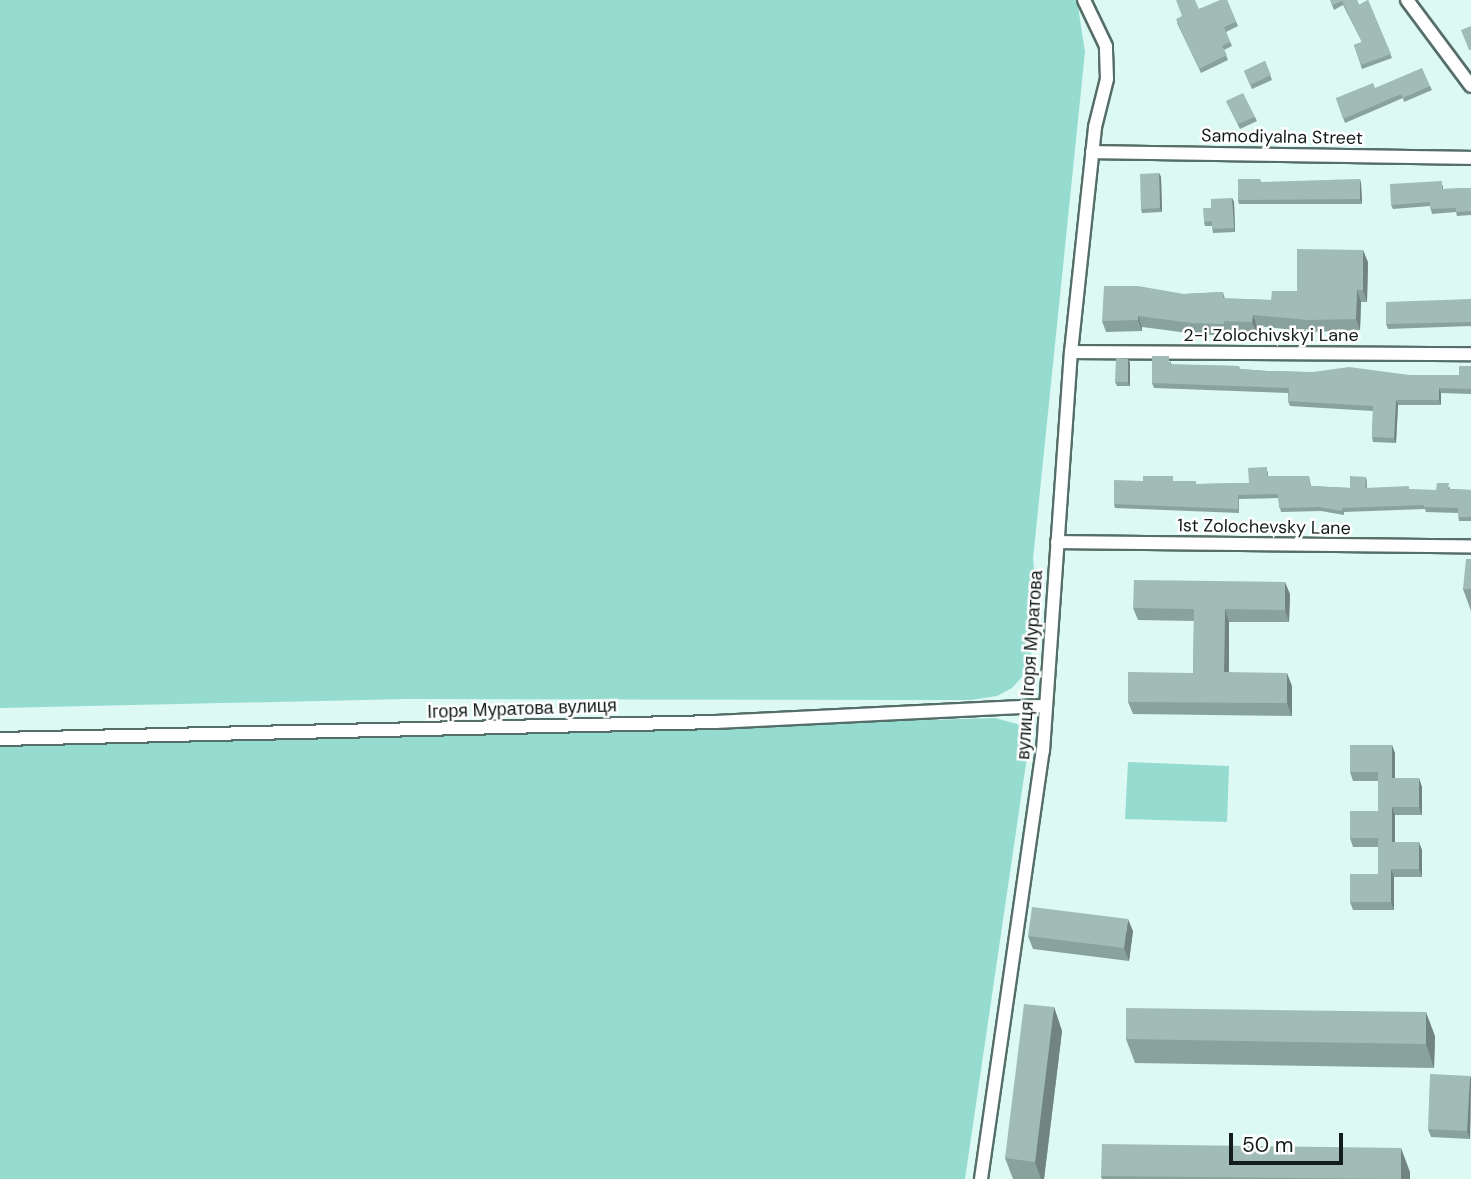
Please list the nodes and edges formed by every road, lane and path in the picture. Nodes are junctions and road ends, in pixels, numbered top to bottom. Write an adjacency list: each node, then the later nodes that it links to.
1 (1084, 0): 4 (street, вулиця Ігоря Муратова)
2 (1407, 0): 3 (street)
3 (1471, 86)
4 (1092, 152): 5 (street, Samodiyalna Street); 6 (street, вулиця Ігоря Муратова)
5 (1471, 158)
6 (1071, 352): 7 (street, 2-i Zolochivskyi Lane); 8 (street, вулиця Ігоря Муратова)
7 (1471, 354)
8 (1057, 542): 9 (street, 1st Zolochevsky Lane); 10 (street, вулиця Ігоря Муратова)
9 (1471, 546)
10 (1046, 706): 11 (street, Ігоря Муратова вулиця); 12 (street, вулиця Ігоря Муратова)
11 (0, 738)
12 (981, 1179)

